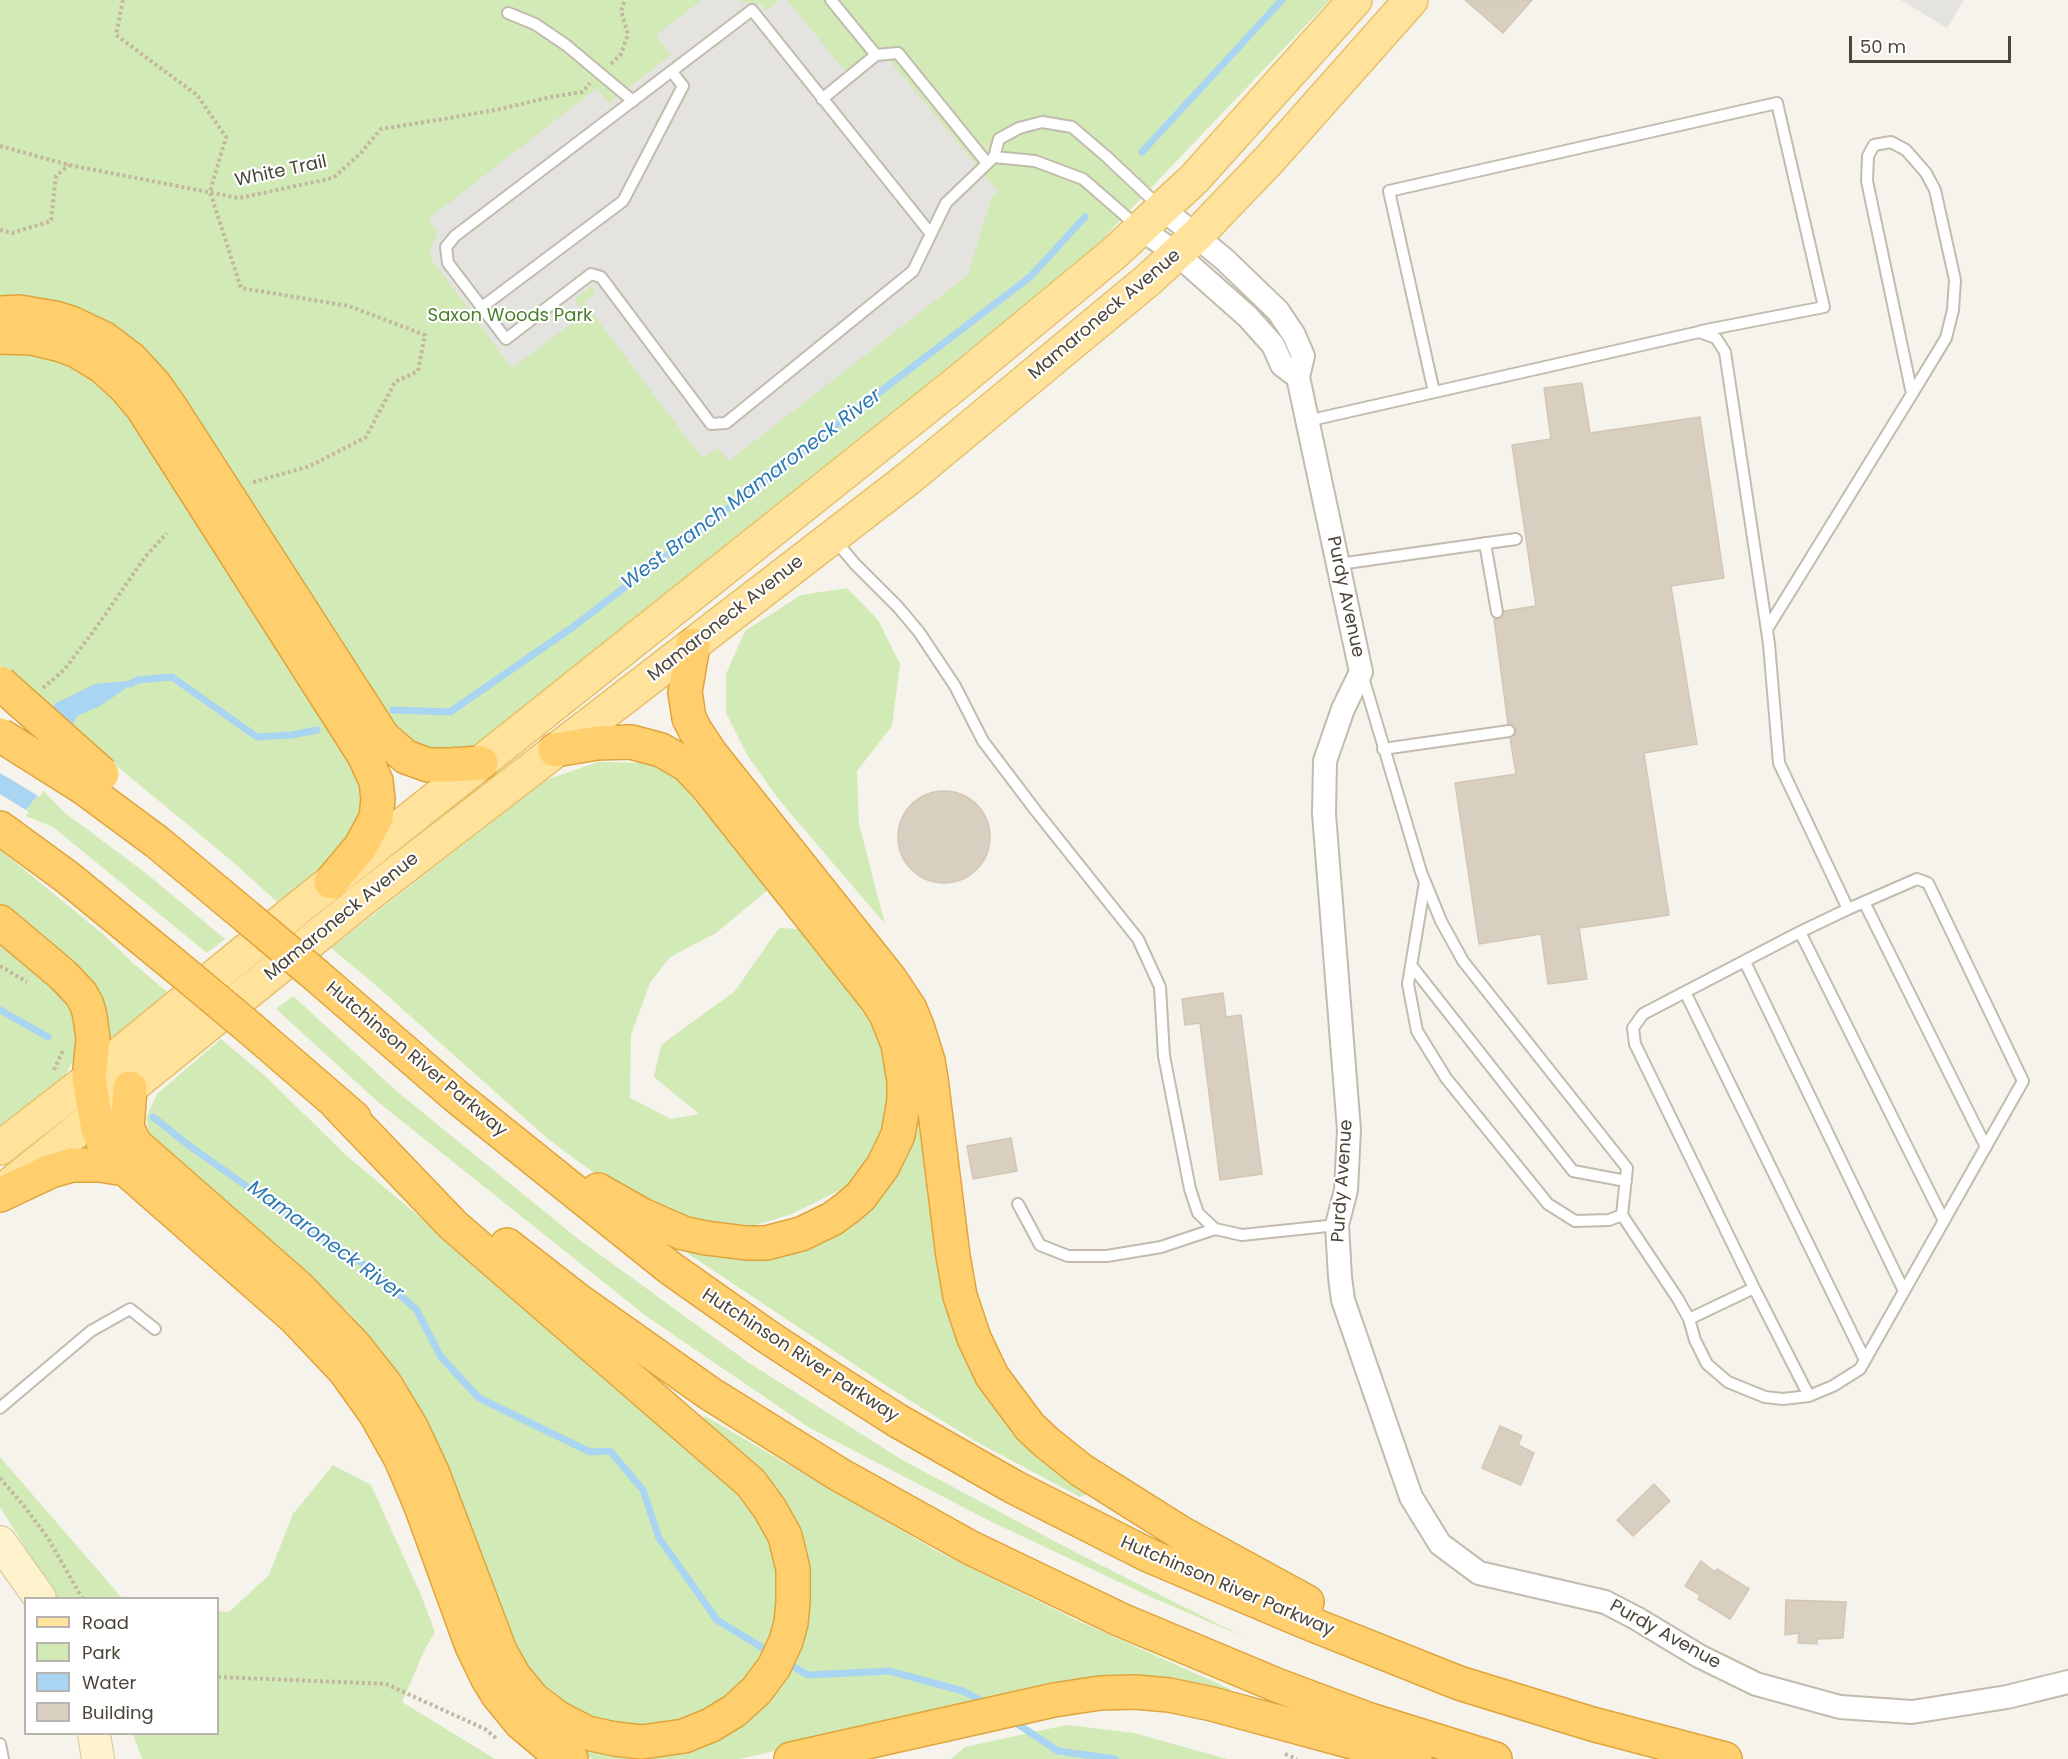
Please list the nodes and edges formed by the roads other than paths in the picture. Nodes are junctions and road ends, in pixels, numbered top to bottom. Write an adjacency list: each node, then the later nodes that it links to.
1 (831, 0): 5 (lane)
2 (1355, 0): 10 (main road, Mamaroneck Avenue)
3 (1411, 0): 12 (main road, Mamaroneck Avenue)
4 (508, 13): 8 (lane)
5 (876, 55): 7 (lane); 9 (lane)
6 (672, 72): 7 (lane); 8 (lane); 13 (lane)
7 (822, 99): 11 (lane)
8 (633, 101): 13 (lane)
9 (991, 160): 10 (lane); 10 (lane); 11 (lane)
10 (1152, 219): 12 (street, Purdy Avenue); 33 (main road, Mamaroneck Avenue)
11 (931, 234): 13 (lane)
12 (1186, 245): 19 (street, Purdy Avenue); 20 (main road, Mamaroneck Avenue)
13 (482, 307)
14 (0, 313): 33 (highway)
15 (1699, 332): 17 (lane); 17 (lane); 25 (lane)
16 (0, 337): 36 (highway)
17 (1434, 392): 19 (lane)
18 (1912, 394): 18 (lane); 25 (lane)
19 (1307, 421): 23 (street, Purdy Avenue)
20 (832, 536): 26 (main road, Mamaroneck Avenue); 59 (lane)
21 (1516, 539): 22 (lane)
22 (1485, 543): 23 (lane); 24 (lane)
23 (1339, 564): 27 (street, Purdy Avenue)
24 (1497, 612)
25 (1767, 629): 39 (lane)
26 (693, 645): 32 (main road, Mamaroneck Avenue); 70 (highway)
27 (1361, 672): 31 (lane); 58 (street, Purdy Avenue)
28 (0, 683): 34 (highway, bridge)
29 (1509, 731): 31 (lane)
30 (0, 735): 34 (highway, bridge)
31 (1383, 749): 37 (lane)
32 (555, 750): 46 (main road, Mamaroneck Avenue); 47 (highway)
33 (482, 763): 36 (main road, Mamaroneck Avenue)
34 (93, 781): 47 (highway, Hutchinson River Parkway, bridge)
35 (0, 828): 48 (highway, bridge)
36 (331, 882): 45 (main road, Mamaroneck Avenue)
37 (1425, 882): 43 (lane); 53 (lane)
38 (1864, 902): 39 (lane); 50 (lane); 50 (lane)
39 (1848, 909): 41 (lane)
40 (0, 922): 45 (highway)
41 (1800, 932): 42 (lane); 57 (lane)
42 (1744, 962): 44 (lane); 61 (lane)
43 (1412, 965): 53 (lane); 56 (lane)
44 (1686, 992): 60 (lane); 64 (lane)
45 (89, 1079): 49 (highway); 51 (main road, Mamaroneck Avenue)
46 (130, 1088): 48 (highway); 49 (main road, Mamaroneck Avenue)
47 (458, 1097): 70 (highway, Hutchinson River Parkway)
48 (337, 1104): 78 (highway)
49 (95, 1115): 52 (highway); 54 (main road, Mamaroneck Avenue)
50 (1986, 1147): 57 (lane)
51 (0, 1148)
52 (125, 1169): 54 (highway); 75 (highway)
53 (1626, 1181): 56 (lane)
54 (0, 1194)
55 (1018, 1204): 59 (lane)
56 (1622, 1215): 62 (lane)
57 (1944, 1221): 61 (lane)
58 (1337, 1225): 59 (lane); 69 (street, Purdy Avenue)
59 (1215, 1229)
60 (1754, 1288): 62 (lane); 65 (lane)
61 (1904, 1291): 64 (lane)
62 (1689, 1319): 65 (lane)
63 (155, 1329): 66 (lane)
64 (1865, 1360): 65 (lane)
65 (1809, 1396)
66 (0, 1408)
67 (0, 1542): 68 (street)
68 (39, 1597)
69 (2068, 1682)
70 (1460, 1683): 79 (highway, Hutchinson River Parkway)
71 (94, 1735): 74 (street)
72 (0, 1744): 73 (lane)
73 (3, 1759)
74 (98, 1759)
75 (571, 1759)
76 (791, 1759): 77 (highway)
77 (1415, 1759)
78 (1495, 1759)
79 (1725, 1759)

